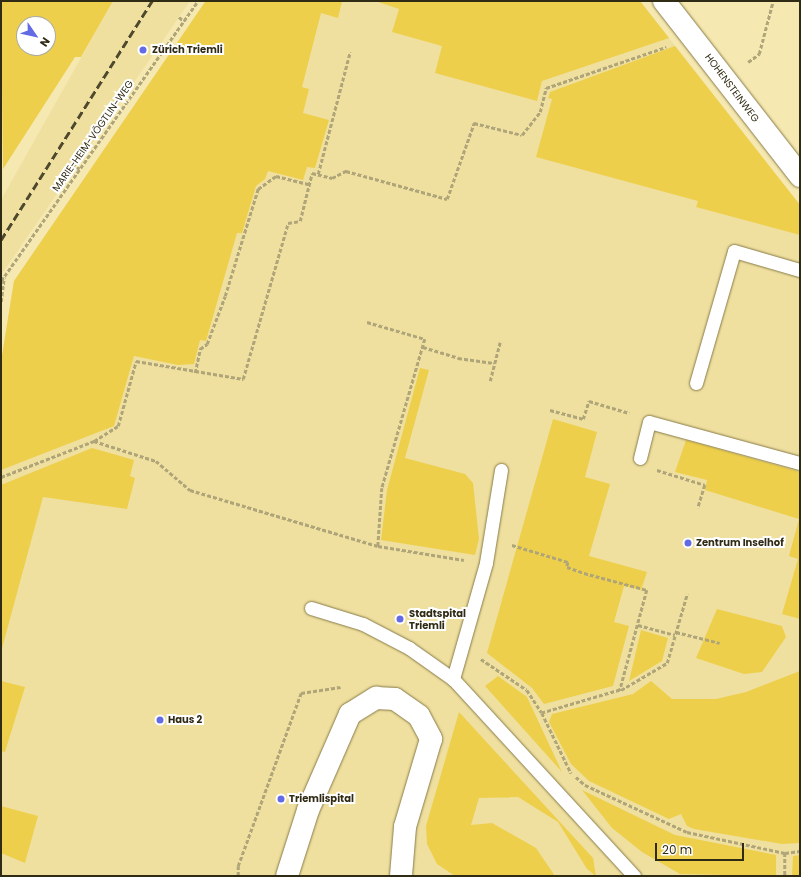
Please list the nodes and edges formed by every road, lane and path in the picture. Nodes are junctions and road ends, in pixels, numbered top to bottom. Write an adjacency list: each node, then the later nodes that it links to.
1 (198, 1): 5 (path, MARIE-HEIM-VÖGTLIN-WEG)
2 (664, 1): 12 (street, HOHENSTEINWEG)
3 (773, 1): 8 (path)
4 (179, 17): 5 (path)
5 (184, 20): 10 (path, MARIE-HEIM-VÖGTLIN-WEG)
6 (670, 45): 11 (path)
7 (350, 52): 11 (path)
8 (748, 62)
9 (72, 164): 10 (path)
10 (80, 169): 15 (path, MARIE-HEIM-VÖGTLIN-WEG)
11 (318, 174): 13 (path)
12 (800, 176)
13 (309, 184): 22 (path); 22 (path)
14 (800, 270): 24 (lane)
15 (5, 275): 16 (path, MARIE-HEIM-VÖGTLIN-WEG); 17 (path)
16 (1, 281)
17 (1, 302)
18 (367, 322): 20 (path)
19 (500, 342): 21 (path)
20 (423, 346): 21 (path); 34 (path)
21 (494, 363): 23 (path)
22 (195, 373): 27 (path)
23 (490, 381)
24 (696, 383)
25 (550, 410): 26 (path)
26 (631, 414)
27 (94, 441): 31 (path); 34 (path)
28 (640, 458): 29 (lane); 32 (path)
29 (800, 463)
30 (501, 470): 42 (lane)
31 (1, 477)
32 (698, 508)
33 (512, 545): 38 (path)
34 (378, 546): 35 (path)
35 (467, 560)
36 (687, 594): 39 (path)
37 (311, 608): 42 (lane)
38 (638, 626): 39 (path); 43 (path)
39 (676, 634): 40 (path); 43 (path)
40 (720, 643)
41 (480, 658): 44 (path)
42 (453, 678): 49 (lane)
43 (620, 690): 44 (path)
44 (542, 713): 46 (path)
45 (800, 851): 46 (path)
46 (785, 853): 50 (path)
47 (287, 876): 48 (street)
48 (402, 876)
49 (634, 876)
50 (785, 876)

